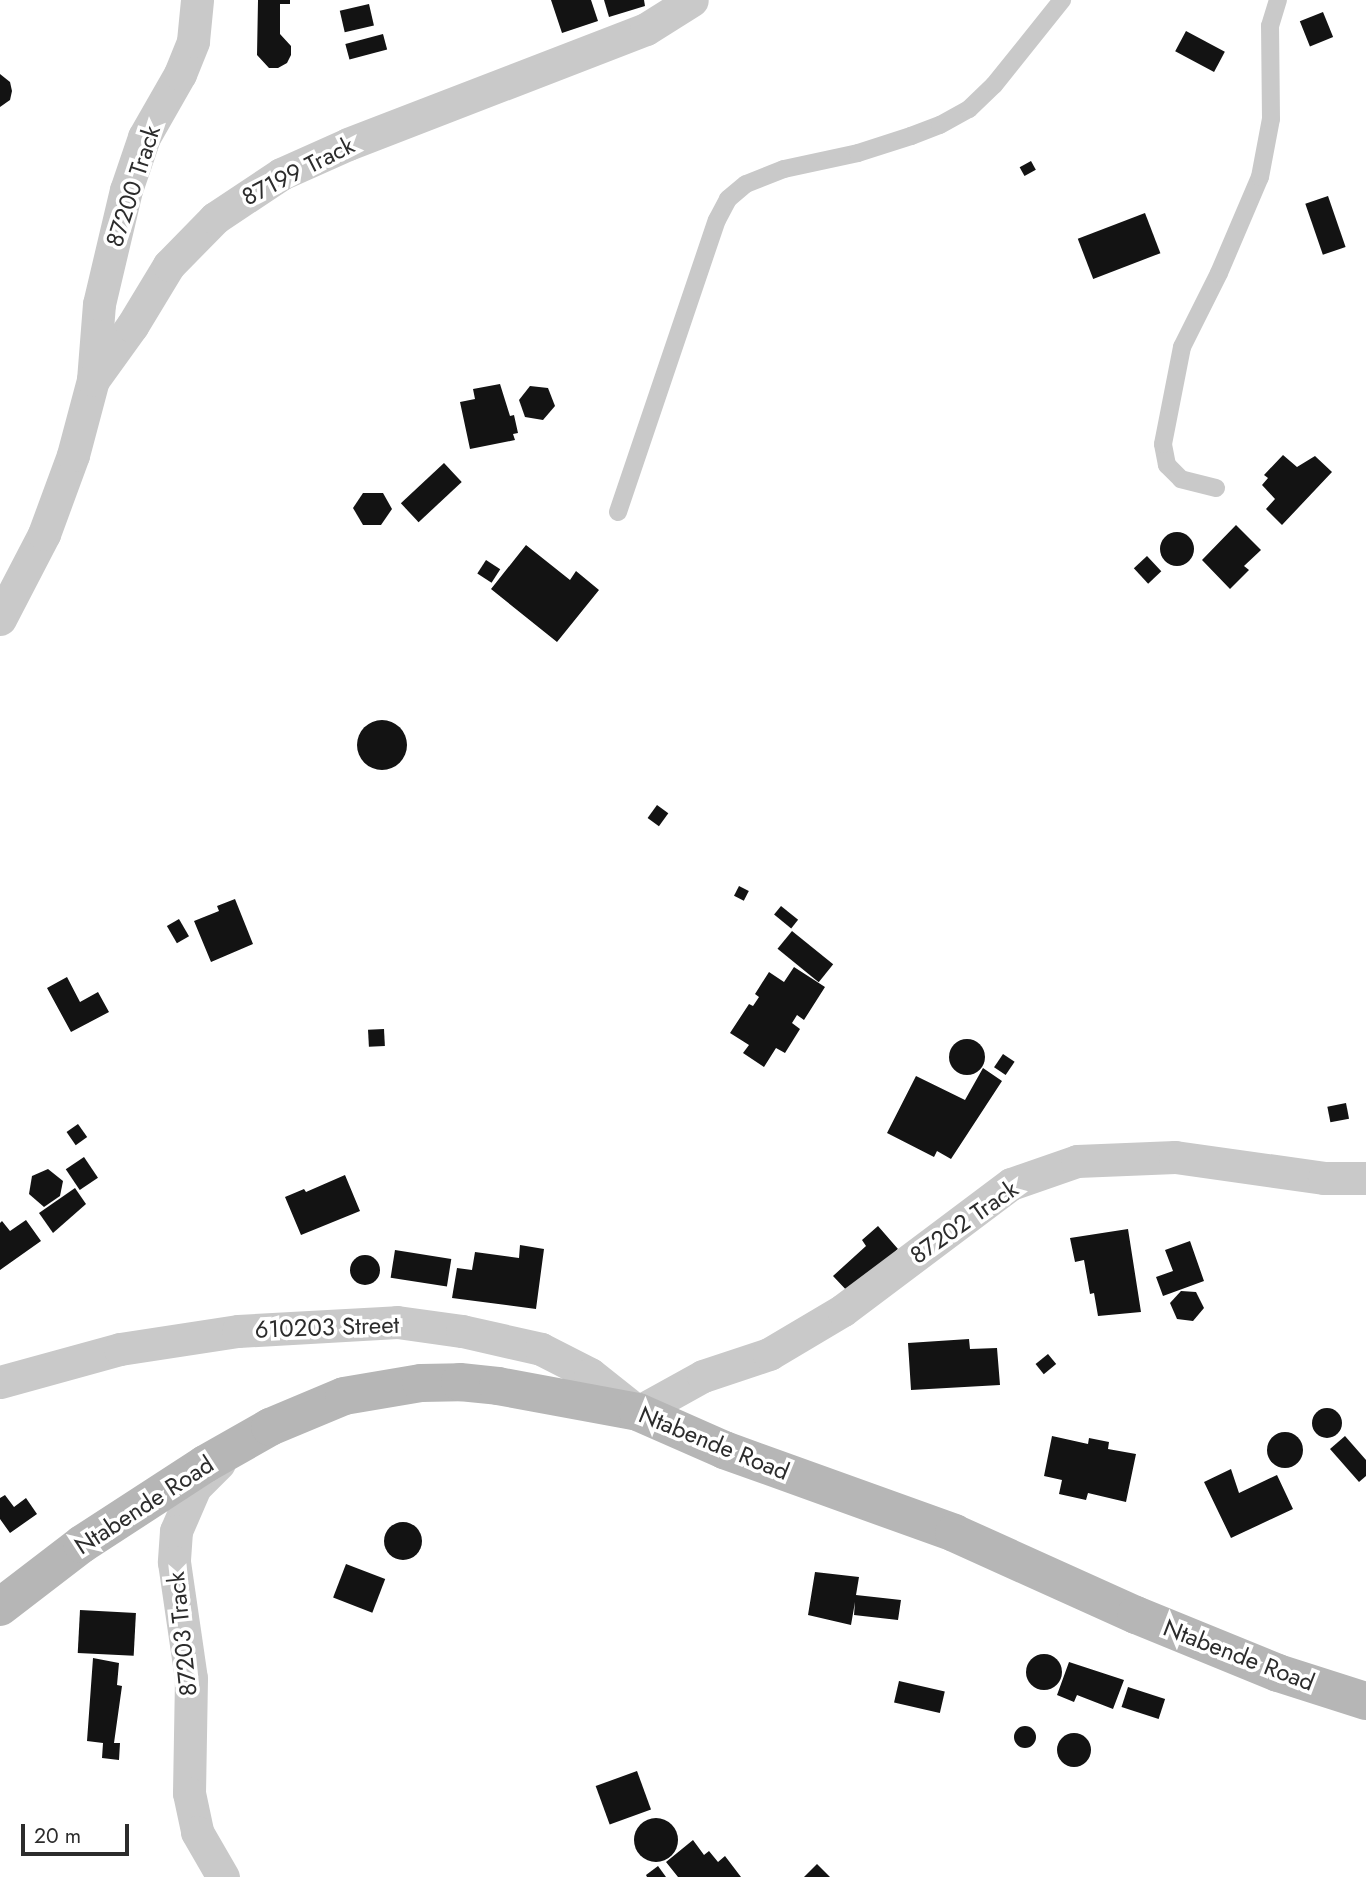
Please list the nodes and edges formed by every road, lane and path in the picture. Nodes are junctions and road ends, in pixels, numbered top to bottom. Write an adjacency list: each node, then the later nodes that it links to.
1 (197, 0): 5 (street, 87200 Track)
2 (692, 0): 5 (street, 87199 Track)
3 (1062, 0): 7 (lane)
4 (1278, 0): 6 (lane)
5 (93, 380): 8 (street, 87199 Track)
6 (1216, 488)
7 (618, 512)
8 (0, 619)
9 (1366, 1178): 11 (street, 87202 Track)
10 (0, 1382): 11 (street, 610203 Street)
11 (638, 1412): 12 (street, Ntabende Road); 14 (street, Ntabende Road)
12 (236, 1447): 13 (street, Ntabende Road); 15 (street, 87203 Track)
13 (0, 1607)
14 (1366, 1701)
15 (223, 1877)

